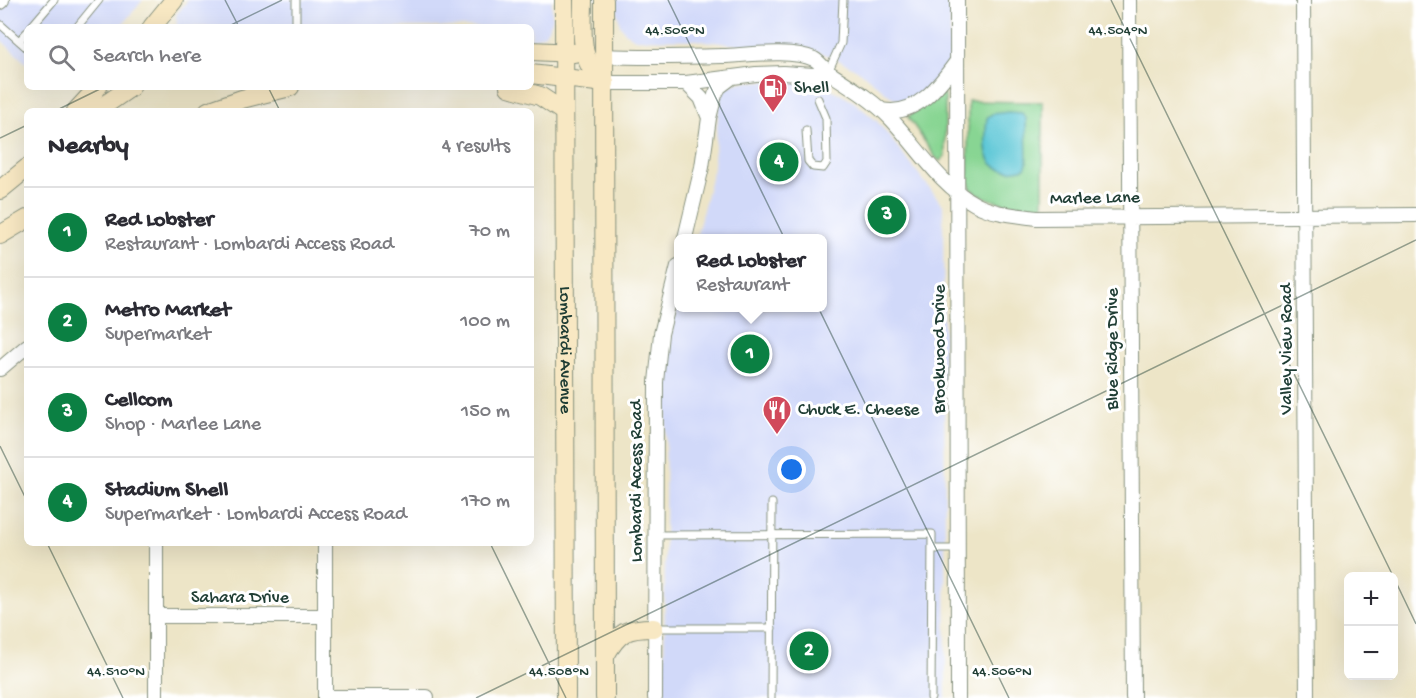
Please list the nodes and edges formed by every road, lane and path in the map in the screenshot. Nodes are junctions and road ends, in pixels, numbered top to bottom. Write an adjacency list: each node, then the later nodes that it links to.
1 (54, 0): 13 (lane)
2 (99, 0): 14 (lane)
3 (174, 0): 15 (main road)
4 (296, 0): 16 (lane)
5 (564, 0): 21 (main road, Lombardi Avenue)
6 (583, 0): 22 (main road)
7 (604, 0): 23 (main road)
8 (843, 0): 25 (lane)
9 (957, 0): 24 (street, Brookwood Drive)
10 (1129, 0): 48 (street, Blue Ridge Drive)
11 (1303, 0): 47 (street, Valley View Road)
12 (0, 24): 18 (lane)
13 (34, 24)
14 (79, 24)
15 (154, 24)
16 (296, 24)
17 (24, 35): 18 (lane)
18 (19, 41): 19 (lane)
19 (24, 45)
20 (534, 51): 21 (main road)
21 (564, 53): 22 (main road); 27 (main road, Lombardi Avenue)
22 (584, 54): 23 (main road); 29 (main road)
23 (604, 56): 25 (street, Marlee Lane); 29 (main road)
24 (957, 61): 39 (street); 45 (street, Brookwood Drive)
25 (828, 72): 28 (street); 39 (street, Marlee Lane)
26 (534, 74): 27 (main road)
27 (564, 77): 29 (main road); 40 (main road, Lombardi Avenue)
28 (732, 77): 30 (street); 41 (street)
29 (605, 83): 30 (street); 62 (main road)
30 (686, 83): 41 (street)
31 (95, 90): 36 (main road)
32 (127, 90): 37 (main road)
33 (278, 90): 38 (main road)
34 (520, 90): 40 (main road)
35 (818, 99): 42 (lane)
36 (78, 108)
37 (100, 108)
38 (217, 108)
39 (882, 110): 45 (street, Marlee Lane)
40 (564, 112): 72 (main road, Lombardi Avenue)
41 (709, 118): 50 (street)
42 (806, 130)
43 (24, 170): 44 (main road)
44 (0, 190)
45 (956, 190): 48 (street, Marlee Lane); 61 (street, Brookwood Drive)
46 (1416, 215): 47 (street, Marlee Lane)
47 (1304, 216): 48 (street, Marlee Lane); 79 (street, Valley View Road)
48 (1130, 217): 78 (street, Blue Ridge Drive)
49 (24, 221): 51 (main road)
50 (686, 234)
51 (0, 235)
52 (674, 282): 56 (street, Lombardi Access Road)
53 (24, 349): 54 (street)
54 (0, 369)
55 (772, 502): 57 (lane)
56 (654, 535): 57 (lane); 66 (street, Lombardi Access Road)
57 (772, 535): 60 (lane); 67 (lane)
58 (156, 546): 63 (street)
59 (325, 546): 64 (street)
60 (932, 549): 61 (lane); 76 (lane)
61 (958, 549): 77 (street, Brookwood Drive)
62 (605, 601): 65 (main road); 68 (main road)
63 (156, 616): 64 (street, Sahara Drive); 71 (street)
64 (325, 616): 69 (street)
65 (631, 628): 66 (main road); 68 (main road)
66 (654, 628): 67 (lane); 74 (street, Lombardi Access Road)
67 (772, 628): 75 (lane)
68 (605, 656): 73 (main road)
69 (325, 697): 70 (street)
70 (427, 697)
71 (156, 698)
72 (566, 698)
73 (605, 698)
74 (655, 698)
75 (771, 698)
76 (931, 698)
77 (958, 698)
78 (1133, 698)
79 (1307, 698)

